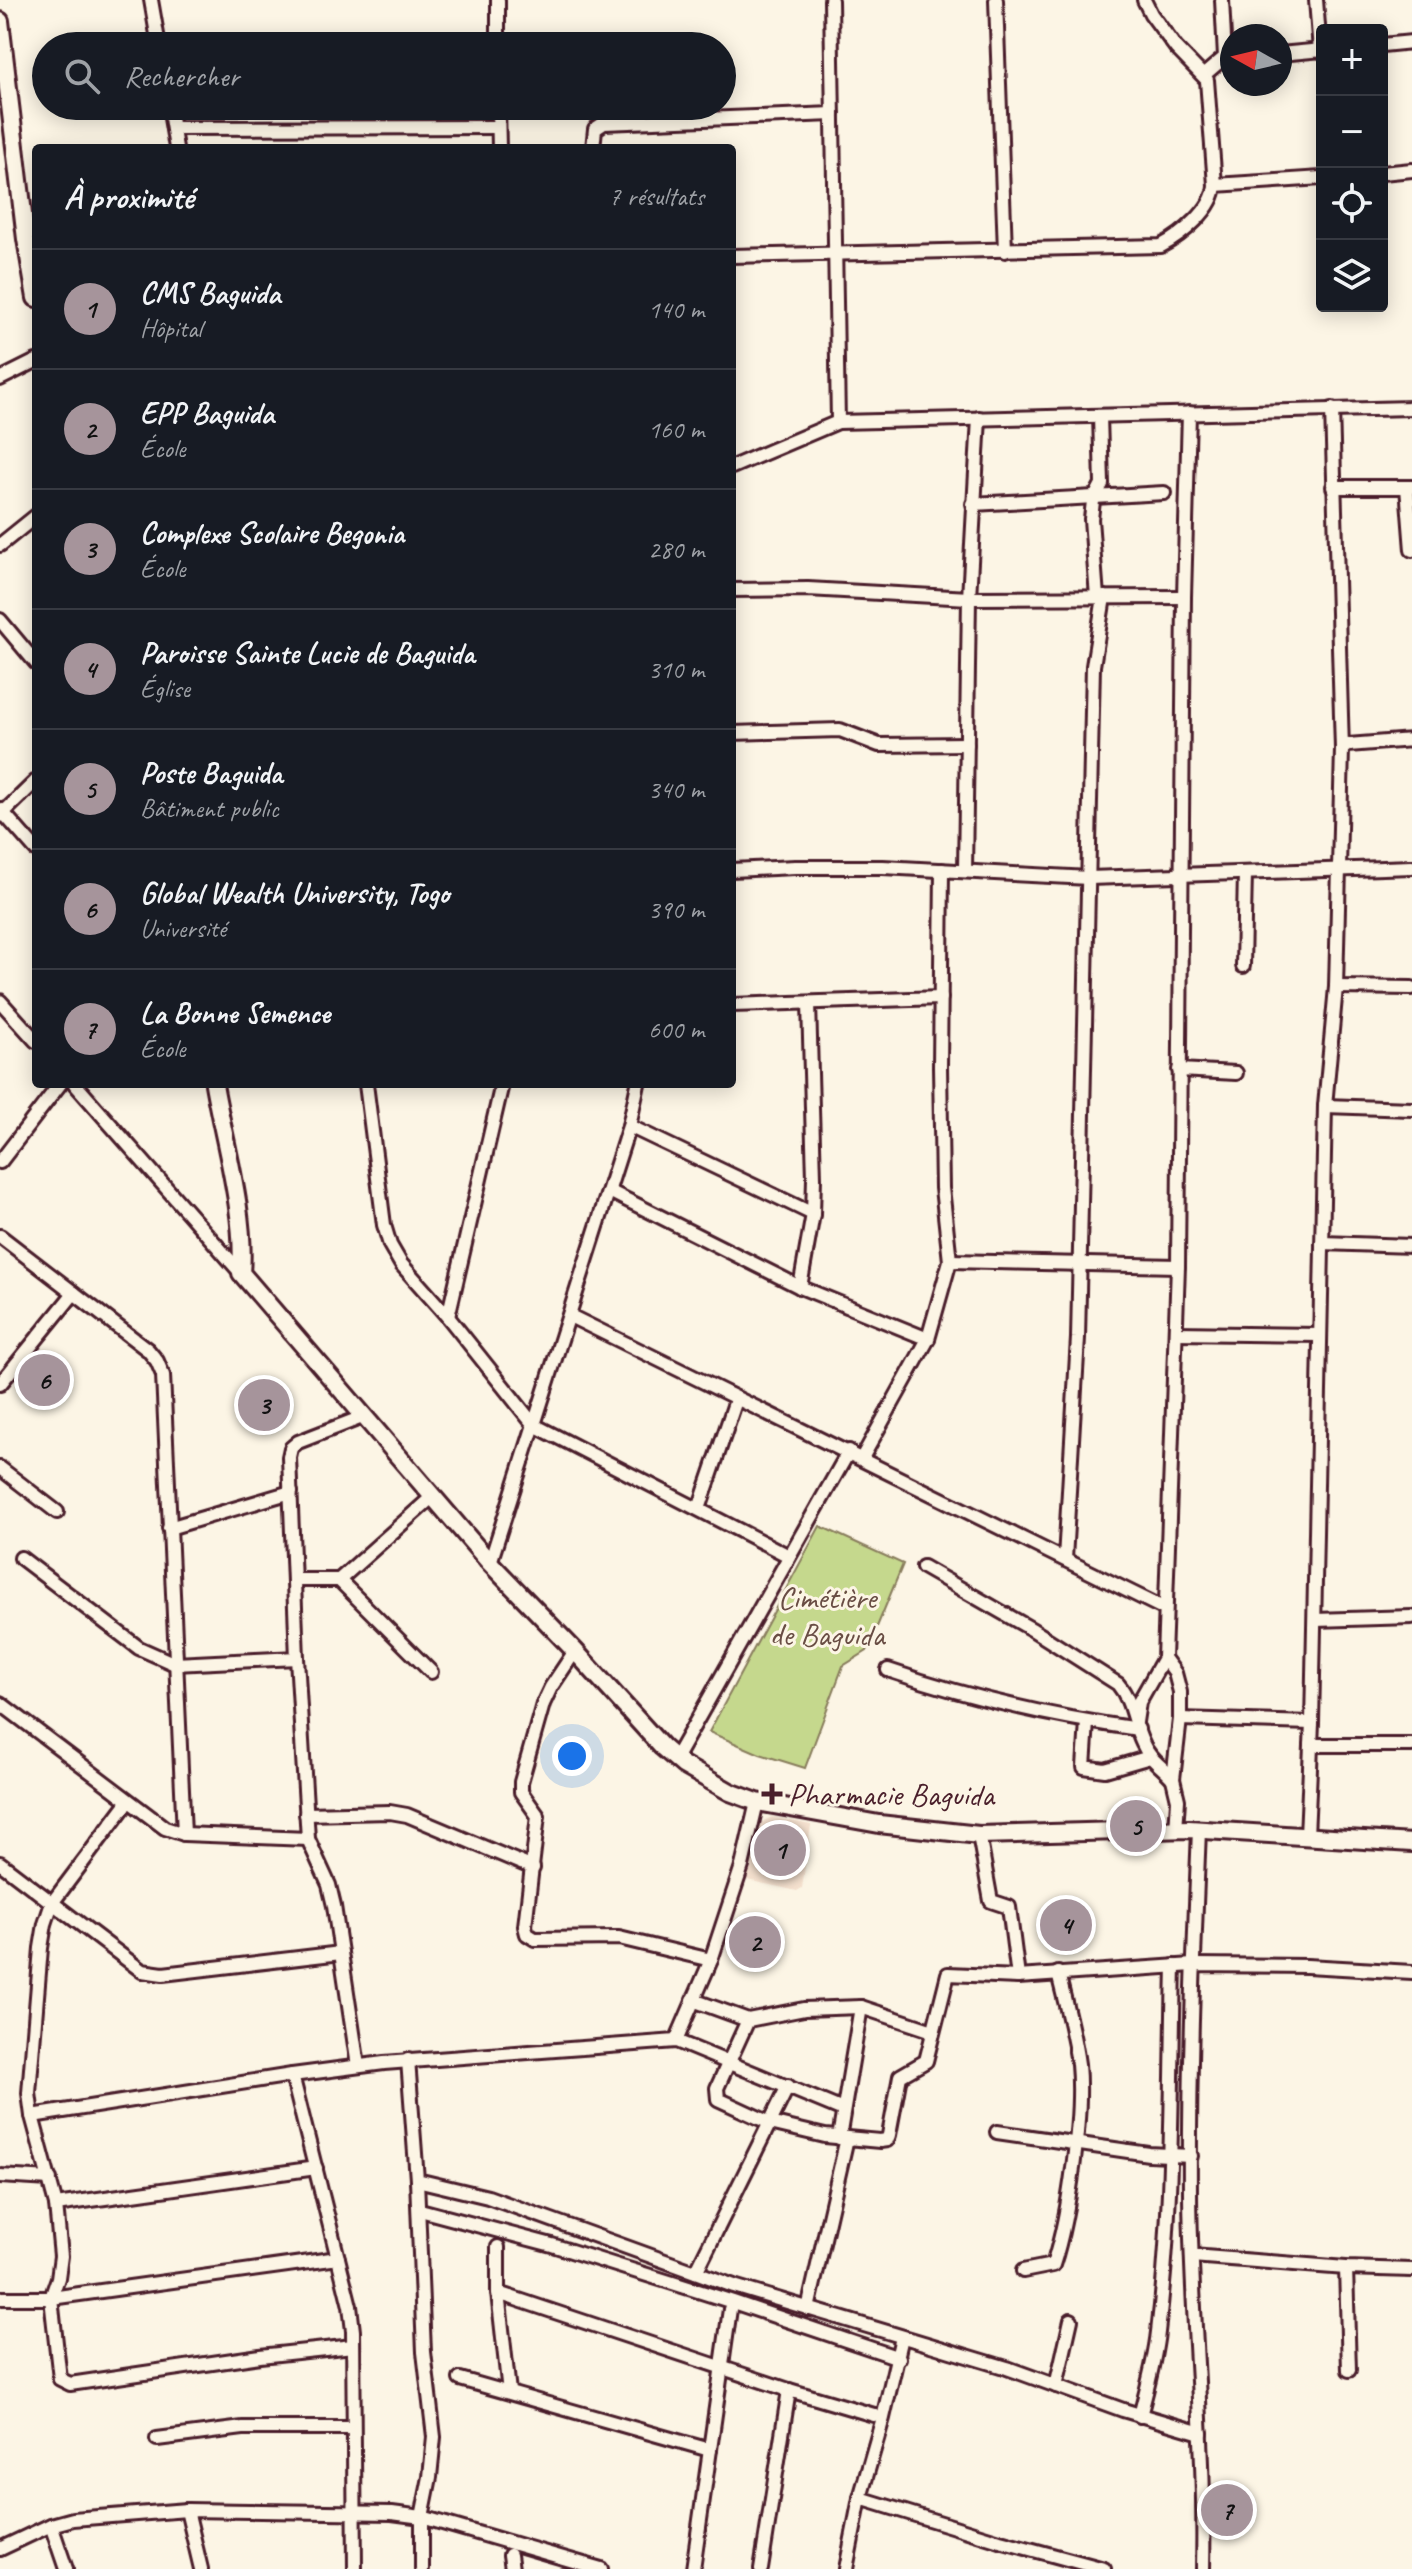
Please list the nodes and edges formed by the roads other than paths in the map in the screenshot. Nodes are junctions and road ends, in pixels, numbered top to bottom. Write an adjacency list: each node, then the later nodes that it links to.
1 (151, 0): 11 (street)
2 (498, 0): 12 (street)
3 (831, 0): 19 (street)
4 (996, 0): 33 (street)
5 (1144, 0): 18 (street)
6 (1222, 0): 9 (street)
7 (1316, 0): 10 (street)
8 (0, 21): 36 (street)
9 (1225, 24)
10 (1318, 24)
11 (157, 32)
12 (498, 32)
13 (1412, 42): 14 (street)
14 (1388, 44)
15 (1316, 50): 16 (street)
16 (1292, 53)
17 (1220, 62): 18 (street)
18 (1204, 75): 32 (street)
19 (833, 114): 20 (street); 34 (street)
20 (736, 118)
21 (172, 120): 25 (street)
22 (498, 120): 24 (street)
23 (680, 120): 28 (street)
24 (498, 127): 25 (street); 27 (street)
25 (173, 128): 26 (street)
26 (175, 144)
27 (499, 144)
28 (593, 144)
29 (1412, 170): 30 (street)
30 (1388, 172)
31 (1316, 178): 32 (street)
32 (1215, 185): 33 (street)
33 (1005, 251): 34 (street)
34 (835, 255): 35 (street); 44 (street)
35 (736, 256)
36 (32, 257)
37 (32, 363): 38 (street)
38 (0, 379)
39 (1412, 408): 40 (street)
40 (1332, 409): 41 (street); 46 (street)
41 (1189, 413): 42 (street); 56 (street)
42 (1100, 416): 43 (street); 49 (street)
43 (979, 418): 44 (street); 50 (street)
44 (838, 422): 45 (street)
45 (736, 465)
46 (1333, 487): 47 (street); 63 (street)
47 (1410, 487): 53 (street)
48 (1164, 493): 49 (street)
49 (1096, 496): 50 (street); 55 (street)
50 (973, 504): 57 (street)
51 (32, 519): 52 (street)
52 (0, 545)
53 (1412, 550)
54 (736, 590): 57 (street)
55 (1101, 597): 56 (street); 57 (street); 74 (street)
56 (1184, 597): 73 (street)
57 (969, 598): 62 (street)
58 (0, 620): 59 (street)
59 (32, 658)
60 (736, 733): 62 (street)
61 (1412, 740): 63 (street)
62 (967, 744): 71 (street)
63 (1342, 749): 68 (street)
64 (32, 785): 65 (street)
65 (1, 812): 66 (street)
66 (32, 846)
67 (1412, 867): 68 (street)
68 (1339, 869): 72 (street); 76 (street)
69 (736, 870): 70 (street)
70 (942, 870): 71 (street); 78 (street)
71 (965, 871): 74 (street)
72 (1245, 873): 73 (street); 75 (street)
73 (1183, 875): 74 (street); 83 (street)
74 (1089, 878): 101 (street)
75 (1243, 966)
76 (1336, 987): 77 (street); 91 (street)
77 (1412, 988)
78 (941, 998): 80 (street); 100 (street)
79 (0, 1001): 82 (street)
80 (809, 1003): 81 (street); 96 (street)
81 (736, 1005)
82 (32, 1034)
83 (1179, 1070): 84 (street); 102 (street)
84 (1236, 1073)
85 (57, 1088): 94 (street)
86 (79, 1088): 103 (street)
87 (215, 1088): 103 (street)
88 (367, 1088): 107 (street)
89 (501, 1088): 107 (street)
90 (637, 1088): 93 (street)
91 (1325, 1106): 92 (street); 98 (street)
92 (1412, 1109)
93 (629, 1126): 95 (street); 96 (street)
94 (0, 1162)
95 (609, 1191): 104 (street); 106 (street)
96 (813, 1214): 104 (street)
97 (0, 1236): 105 (street)
98 (1322, 1243): 99 (street); 109 (street)
99 (1412, 1246)
100 (950, 1261): 101 (street); 110 (street)
101 (1079, 1263): 102 (street); 125 (street)
102 (1178, 1266): 108 (street)
103 (241, 1273): 113 (street)
104 (800, 1287): 110 (street)
105 (74, 1293): 111 (street); 122 (street)
106 (570, 1316): 112 (street); 114 (street)
107 (448, 1317): 114 (street)
108 (1176, 1333): 109 (street); 130 (street)
109 (1320, 1335): 132 (street)
110 (928, 1339): 116 (street)
111 (0, 1384)
112 (736, 1400): 115 (street); 120 (street)
113 (365, 1416): 118 (street); 119 (street)
114 (534, 1425): 120 (street); 126 (street)
115 (849, 1451): 116 (street); 123 (street)
116 (862, 1458): 125 (street)
117 (0, 1468): 121 (street)
118 (291, 1492): 122 (street); 128 (street)
119 (432, 1497): 126 (street); 129 (street)
120 (699, 1509): 123 (street)
121 (57, 1512)
122 (169, 1528): 136 (street)
123 (789, 1556): 147 (street)
124 (21, 1558): 136 (street)
125 (1065, 1559): 130 (street)
126 (490, 1563): 133 (street)
127 (923, 1567): 143 (street)
128 (295, 1580): 129 (street); 134 (street)
129 (339, 1580): 138 (street)
130 (1165, 1609): 135 (street)
131 (1412, 1617): 132 (street)
132 (1315, 1620): 142 (street)
133 (575, 1651): 147 (street); 160 (street)
134 (297, 1658): 136 (street); 151 (street)
135 (1164, 1658): 140 (street); 143 (street)
136 (175, 1664): 154 (street)
137 (888, 1670): 141 (street)
138 (431, 1672)
139 (0, 1703): 149 (street)
140 (1180, 1719): 142 (street); 148 (street)
141 (1087, 1722): 143 (street); 146 (street)
142 (1312, 1723): 144 (street)
143 (1137, 1726): 146 (street)
144 (1311, 1745): 145 (street); 156 (street)
145 (1412, 1745)
146 (1150, 1757): 148 (street)
147 (675, 1759): 150 (street)
148 (1173, 1779): 152 (street)
149 (128, 1802): 154 (street); 161 (street)
150 (757, 1802): 155 (street); 163 (street)
151 (306, 1814): 157 (street); 160 (street)
152 (1176, 1830): 153 (street); 155 (street)
153 (1199, 1830): 156 (street); 164 (street)
154 (184, 1834): 157 (street)
155 (979, 1835): 168 (street)
156 (1307, 1836): 158 (street)
157 (308, 1839): 162 (street)
158 (1412, 1843)
159 (0, 1863): 161 (street)
160 (533, 1868): 163 (street)
161 (52, 1903): 162 (street); 180 (street)
162 (341, 1953): 176 (street)
163 (711, 1960): 169 (street)
164 (1193, 1965): 165 (street); 166 (street); 186 (street)
165 (1174, 1966): 167 (street); 185 (street)
166 (1412, 1972)
167 (1058, 1973): 168 (street); 184 (street)
168 (1018, 1977): 172 (street)
169 (693, 2000): 171 (street); 173 (street)
170 (861, 2007): 171 (street); 172 (street); 179 (street)
171 (748, 2020): 175 (street)
172 (933, 2031): 183 (street)
173 (676, 2041): 174 (street); 175 (street)
174 (408, 2060): 176 (street); 190 (street)
175 (729, 2061): 178 (street); 181 (street)
176 (358, 2066): 177 (street)
177 (292, 2075): 180 (street); 187 (street)
178 (788, 2086): 179 (street); 181 (street)
179 (843, 2110): 183 (street)
180 (32, 2116): 189 (street)
181 (770, 2123): 183 (street); 199 (street)
182 (997, 2132): 184 (street)
183 (843, 2138): 204 (street)
184 (1075, 2142): 185 (street); 198 (street)
185 (1170, 2155): 186 (street); 216 (street)
186 (1191, 2156): 194 (street)
187 (316, 2168): 191 (street); 195 (street)
188 (0, 2176): 189 (street)
189 (50, 2179): 191 (street)
190 (417, 2180): 192 (street); 199 (street)
191 (56, 2205): 202 (street)
192 (420, 2210): 208 (street); 224 (street)
193 (498, 2247): 200 (street)
194 (1192, 2256): 196 (street); 218 (street)
195 (338, 2258): 202 (street); 207 (street)
196 (1346, 2268): 197 (street); 210 (street)
197 (1412, 2270)
198 (1023, 2271)
199 (696, 2272): 204 (street)
200 (498, 2293): 209 (street); 214 (street)
201 (0, 2298): 202 (street)
202 (51, 2298): 207 (street)
203 (730, 2309): 209 (street)
204 (808, 2309): 206 (street)
205 (1071, 2320): 212 (street)
206 (902, 2337): 208 (street); 212 (street)
207 (353, 2346): 217 (street)
208 (899, 2358): 221 (street)
209 (722, 2368): 213 (street); 220 (street)
210 (1349, 2370)
211 (460, 2379): 214 (street)
212 (1056, 2386): 216 (street)
213 (789, 2390): 215 (street); 236 (street)
214 (509, 2392): 220 (street)
215 (874, 2415)
216 (1140, 2416): 218 (street)
217 (352, 2428): 219 (street); 223 (street)
218 (1201, 2433): 239 (street)
219 (157, 2439)
220 (710, 2450): 235 (street)
221 (860, 2498): 237 (street); 238 (street)
222 (187, 2510): 223 (street); 225 (street); 230 (street)
223 (354, 2513): 224 (street); 231 (street)
224 (422, 2517): 232 (street); 234 (street)
225 (51, 2525): 227 (street); 229 (street)
226 (0, 2532): 227 (street)
227 (2, 2548)
228 (510, 2555): 233 (street)
229 (66, 2569)
230 (201, 2569)
231 (355, 2569)
232 (422, 2569)
233 (512, 2569)
234 (601, 2569)
235 (693, 2569)
236 (761, 2569)
237 (846, 2569)
238 (1104, 2569)
239 (1203, 2569)

